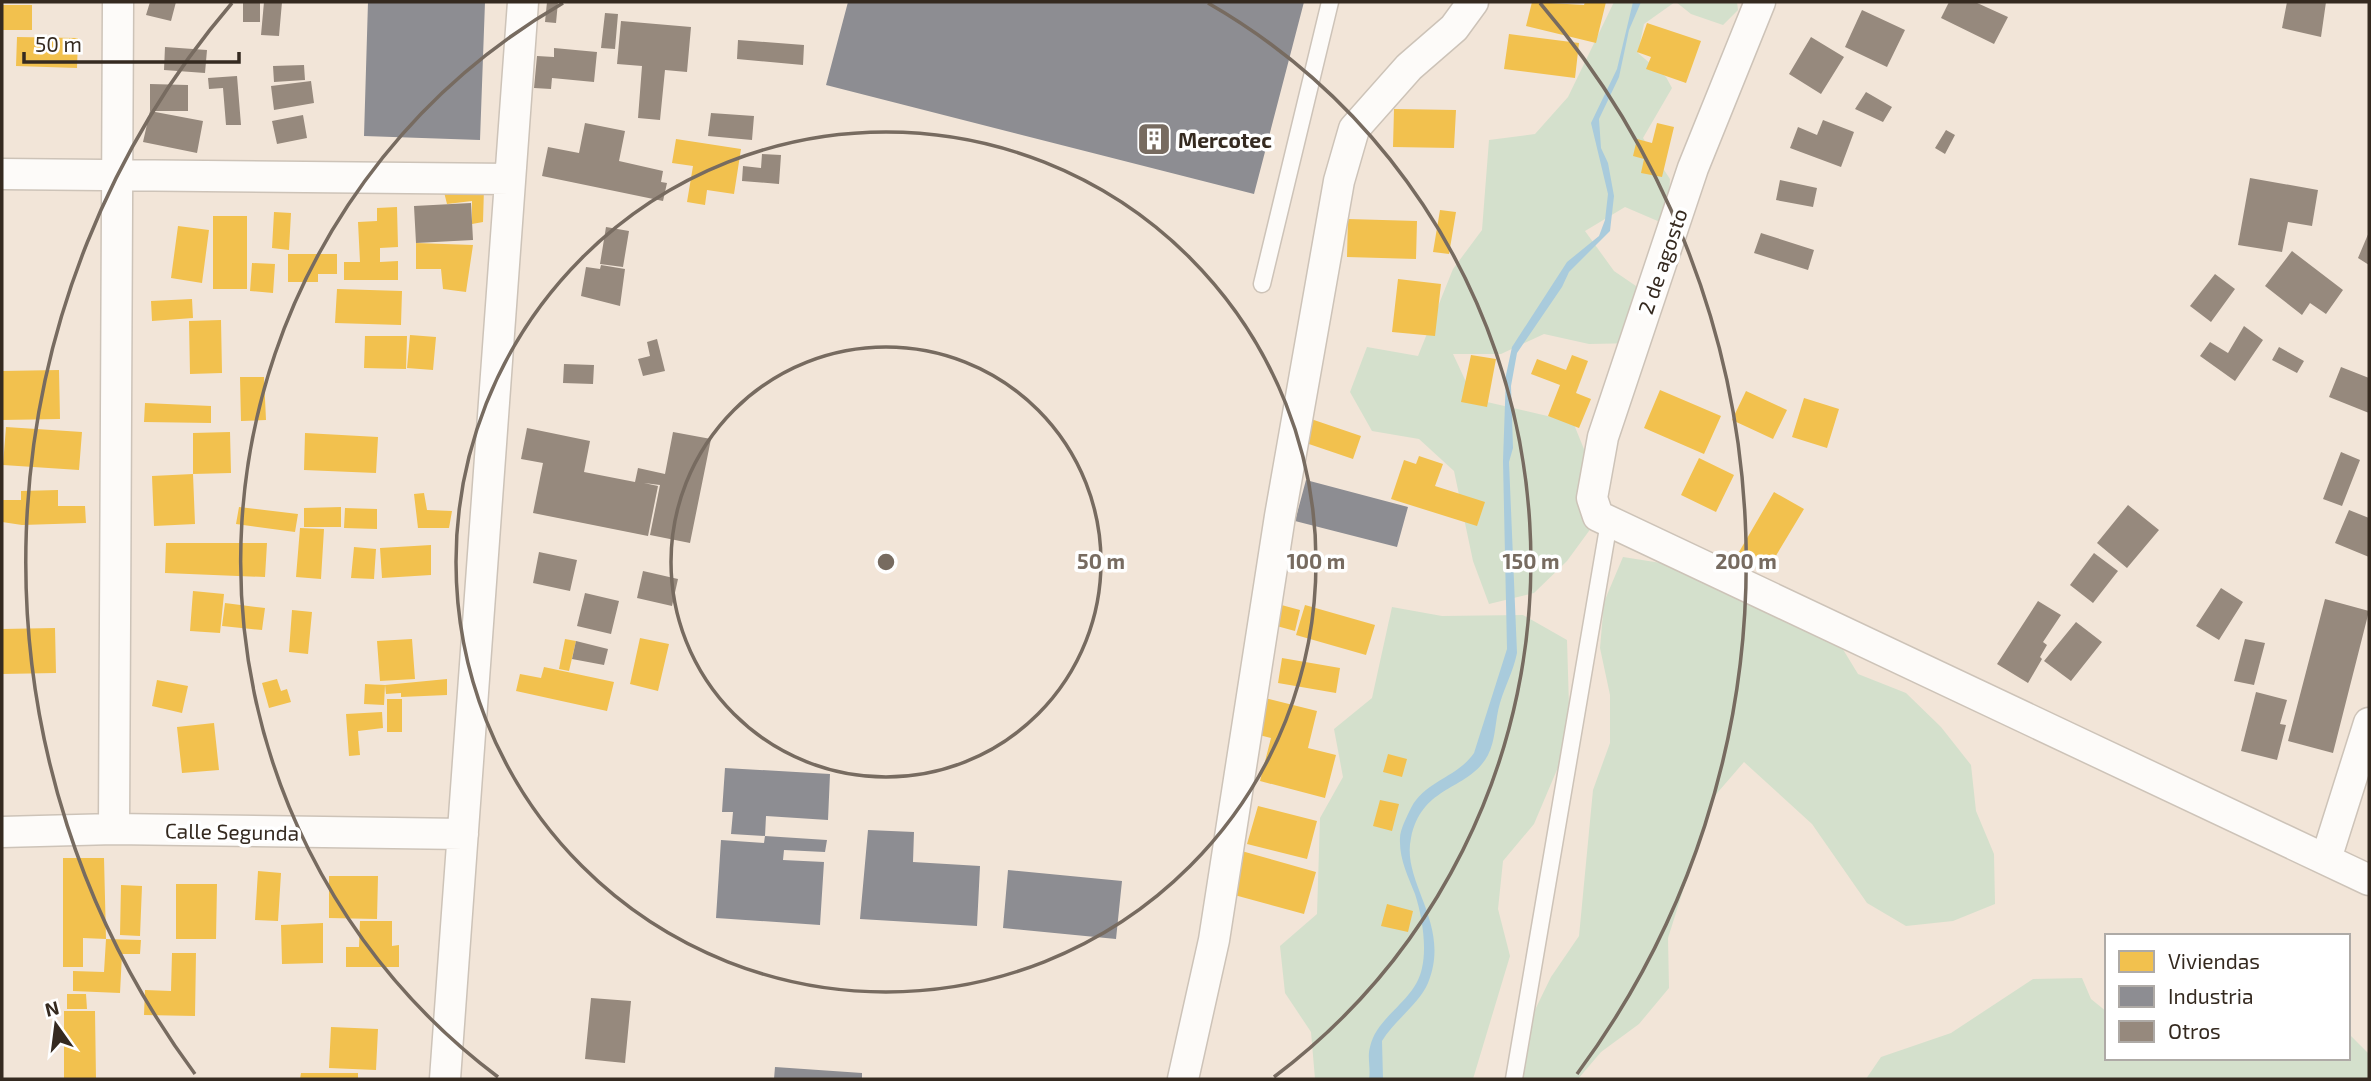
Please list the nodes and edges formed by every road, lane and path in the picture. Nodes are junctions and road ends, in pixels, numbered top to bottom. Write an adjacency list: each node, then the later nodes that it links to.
1 (118, 2): 7 (street)
2 (523, 2): 8 (street)
3 (1329, 2): 9 (lane)
4 (1473, 2): 18 (street)
5 (1760, 2): 10 (street, 2 de agosto)
6 (2, 174): 7 (street)
7 (117, 174): 8 (street); 12 (street)
8 (510, 179): 14 (street)
9 (1262, 284)
10 (1609, 522): 15 (street); 19 (lane)
11 (2369, 723): 15 (street)
12 (114, 829): 13 (street, Calle Segunda); 14 (street, Calle Segunda)
13 (2, 832)
14 (463, 834): 17 (street)
15 (2326, 859): 16 (street)
16 (2369, 880)
17 (445, 1079)
18 (1183, 1079)
19 (1514, 1079)

